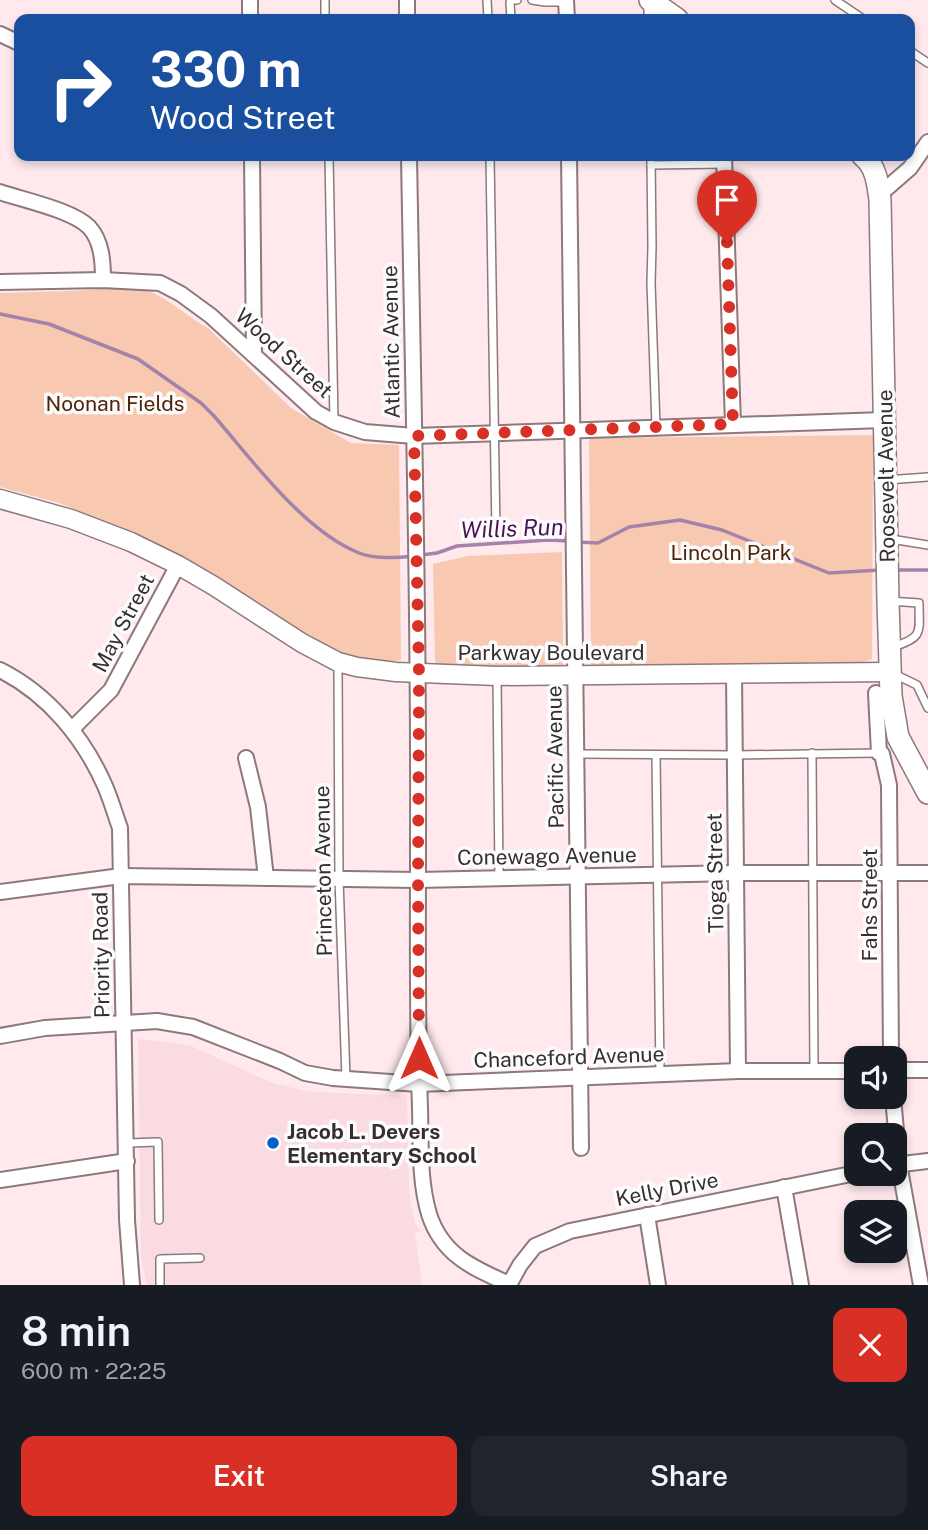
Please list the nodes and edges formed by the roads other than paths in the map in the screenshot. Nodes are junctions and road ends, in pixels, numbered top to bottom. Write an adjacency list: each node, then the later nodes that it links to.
1 (517, 0): 6 (lane)
2 (532, 0): 5 (lane)
3 (649, 0): 7 (main road)
4 (835, 0): 8 (lane)
5 (566, 1)
6 (510, 14)
7 (670, 14)
8 (856, 14)
9 (928, 142): 20 (street)
10 (252, 161): 26 (street)
11 (329, 161): 28 (lane)
12 (410, 161): 33 (street, Atlantic Avenue)
13 (490, 161): 32 (lane)
14 (569, 161): 31 (street, Pacific Avenue)
15 (651, 161): 21 (lane)
16 (686, 161): 21 (lane)
17 (724, 161): 29 (street)
18 (869, 161): 23 (main road, Roosevelt Avenue)
19 (915, 161): 23 (street)
20 (915, 161)
21 (651, 165): 30 (lane)
22 (0, 192): 24 (street)
23 (879, 195): 27 (main road, Roosevelt Avenue)
24 (103, 280): 25 (street, Wood Street); 26 (street, Wood Street)
25 (0, 282)
26 (254, 355): 28 (street, Wood Street)
27 (884, 420): 29 (street, Wood Street); 35 (main road, Roosevelt Avenue)
28 (334, 422): 33 (street, Wood Street)
29 (733, 424): 30 (street, Wood Street)
30 (656, 427): 31 (street, Wood Street)
31 (573, 429): 32 (street, Wood Street); 49 (street, Pacific Avenue)
32 (494, 433): 33 (street, Wood Street); 37 (lane)
33 (414, 436): 46 (street, Atlantic Avenue)
34 (928, 477): 35 (lane)
35 (886, 480): 38 (main road, Roosevelt Avenue)
36 (0, 499): 40 (street, Parkway Boulevard)
37 (496, 533)
38 (887, 544): 39 (lane); 41 (main road, Roosevelt Avenue)
39 (928, 545)
40 (178, 565): 43 (street, Parkway Boulevard); 52 (street, May Street)
41 (888, 601): 42 (main road, Roosevelt Avenue); 42 (lane)
42 (889, 648): 45 (main road, Roosevelt Avenue)
43 (338, 662): 46 (street, Parkway Boulevard); 69 (lane, Princeton Avenue)
44 (0, 670): 52 (street, Priority Road)
45 (890, 672): 47 (street, Parkway Boulevard); 51 (lane); 59 (main road, Roosevelt Avenue)
46 (419, 674): 48 (street, Parkway Boulevard); 70 (street, Atlantic Avenue)
47 (734, 675): 49 (street, Parkway Boulevard); 57 (street, Tioga Street)
48 (497, 676): 49 (street, Parkway Boulevard); 67 (lane)
49 (575, 676): 55 (street, Pacific Avenue)
50 (876, 693): 54 (street, Fahs Street)
51 (928, 708)
52 (72, 729): 66 (street, Priority Road)
53 (812, 753): 54 (lane); 57 (lane); 62 (lane)
54 (879, 753): 63 (street, Fahs Street)
55 (577, 754): 56 (lane); 64 (street, Pacific Avenue)
56 (656, 755): 57 (lane); 65 (lane)
57 (735, 755): 60 (street, Tioga Street)
58 (246, 758): 68 (street)
59 (928, 793)
60 (736, 873): 62 (street, Conewago Avenue); 65 (street, Conewago Avenue); 78 (street, Tioga Street)
61 (928, 873): 63 (street, Conewago Avenue)
62 (814, 874): 63 (street, Conewago Avenue); 79 (lane)
63 (891, 874): 74 (street, Fahs Street)
64 (578, 875): 65 (street, Conewago Avenue); 67 (street, Conewago Avenue); 82 (street, Pacific Avenue)
65 (659, 875): 80 (lane)
66 (121, 876): 68 (street, Conewago Avenue); 71 (street, Conewago Avenue); 72 (street, Priority Road)
67 (499, 877): 70 (street, Conewago Avenue)
68 (266, 878): 69 (street, Conewago Avenue)
69 (338, 879): 70 (street, Conewago Avenue); 81 (lane, Princeton Avenue)
70 (418, 880): 83 (street, Atlantic Avenue)
71 (0, 892)
72 (124, 1022): 73 (street, Chanceford Avenue); 81 (street, Chanceford Avenue); 84 (street, Priority Road)
73 (0, 1036)
74 (891, 1046)
75 (844, 1070): 79 (street, Chanceford Avenue)
76 (907, 1070): 77 (street)
77 (928, 1070)
78 (738, 1071): 79 (street, Chanceford Avenue); 80 (street, Chanceford Avenue)
79 (814, 1071)
80 (660, 1075): 82 (street, Chanceford Avenue)
81 (346, 1078): 83 (street, Chanceford Avenue)
82 (579, 1078): 83 (street, Chanceford Avenue); 85 (street, Pacific Avenue)
83 (419, 1084): 96 (street, Atlantic Avenue)
84 (127, 1143): 86 (street, Priority Road); 94 (lane)
85 (581, 1148)
86 (127, 1161): 90 (street); 97 (street, Priority Road)
87 (928, 1161): 88 (street)
88 (907, 1164)
89 (844, 1175): 92 (street, Kelly Drive)
90 (0, 1180)
91 (901, 1186): 101 (street)
92 (784, 1187): 93 (street, Kelly Drive); 100 (street)
93 (647, 1215): 96 (street, Kelly Drive); 99 (street)
94 (159, 1220)
95 (200, 1258): 98 (lane)
96 (509, 1284)
97 (132, 1285)
98 (160, 1285)
99 (658, 1285)
100 (802, 1285)
101 (921, 1285)

